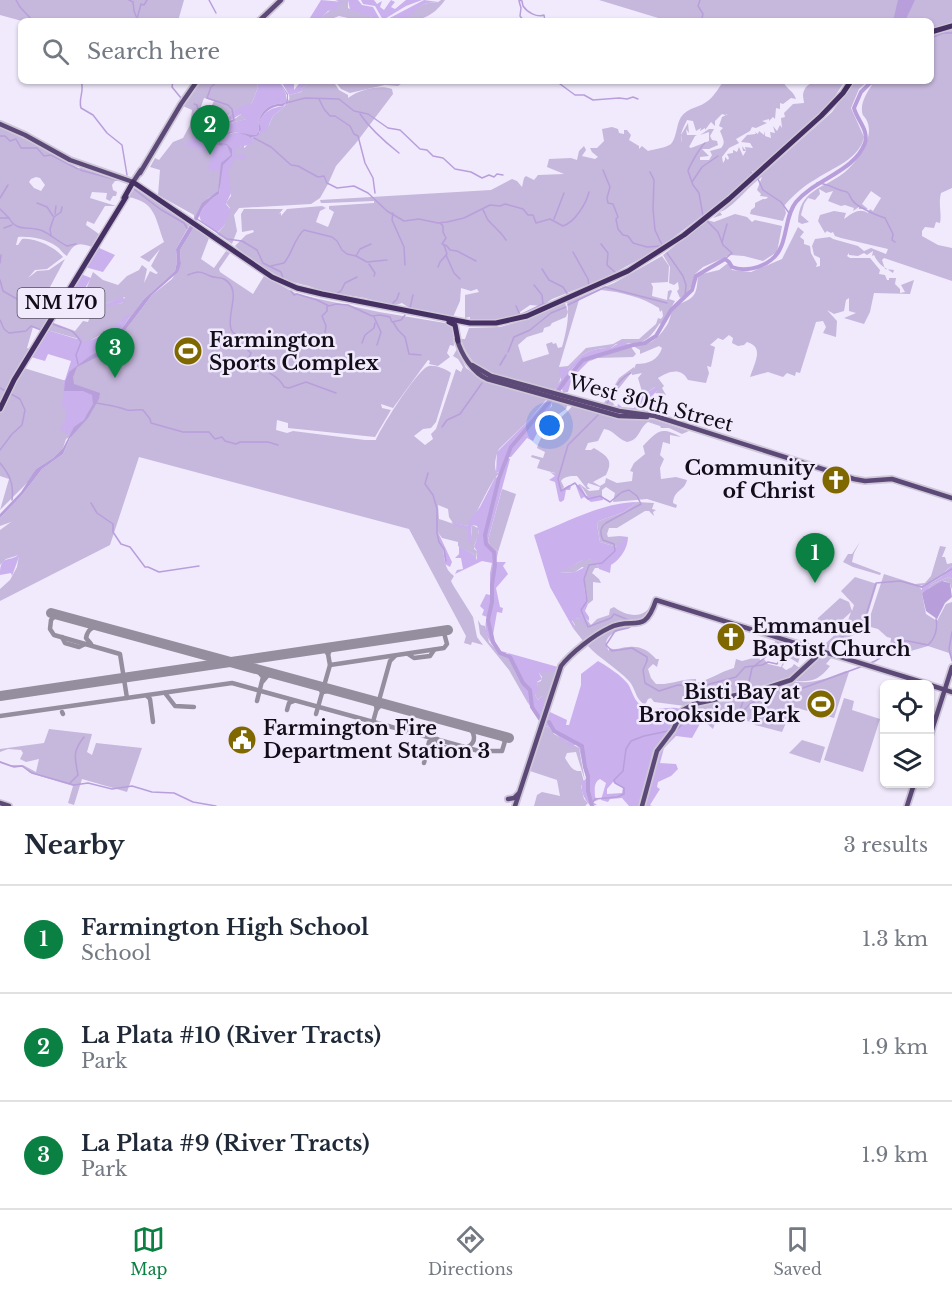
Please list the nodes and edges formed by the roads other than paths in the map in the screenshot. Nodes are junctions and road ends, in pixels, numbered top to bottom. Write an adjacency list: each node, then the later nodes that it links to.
1 (281, 0): 2 (main road)
2 (262, 18)
3 (952, 25): 4 (highway)
4 (934, 30)
5 (196, 84): 8 (main road, NM 170)
6 (848, 84): 11 (highway)
7 (0, 124): 8 (main road)
8 (133, 183): 9 (highway); 13 (highway, NM 170)
9 (413, 312): 10 (highway); 12 (highway)
10 (457, 321): 11 (highway); 12 (main road)
11 (494, 324): 12 (highway)
12 (458, 343): 14 (main road, West 30th Street)
13 (0, 410)
14 (952, 496)
15 (667, 604): 16 (main road); 16 (main road); 17 (main road)
16 (651, 615): 25 (main road)
17 (820, 650): 19 (main road); 30 (main road)
18 (952, 667): 21 (main road)
19 (913, 680)
20 (934, 686): 21 (main road)
21 (944, 689): 22 (main road); 23 (main road)
22 (952, 692)
23 (931, 734)
24 (912, 788): 31 (main road)
25 (519, 792): 26 (main road); 29 (main road)
26 (508, 799)
27 (0, 803): 28 (main road)
28 (9, 806)
29 (515, 806)
30 (642, 806)
31 (907, 806)

